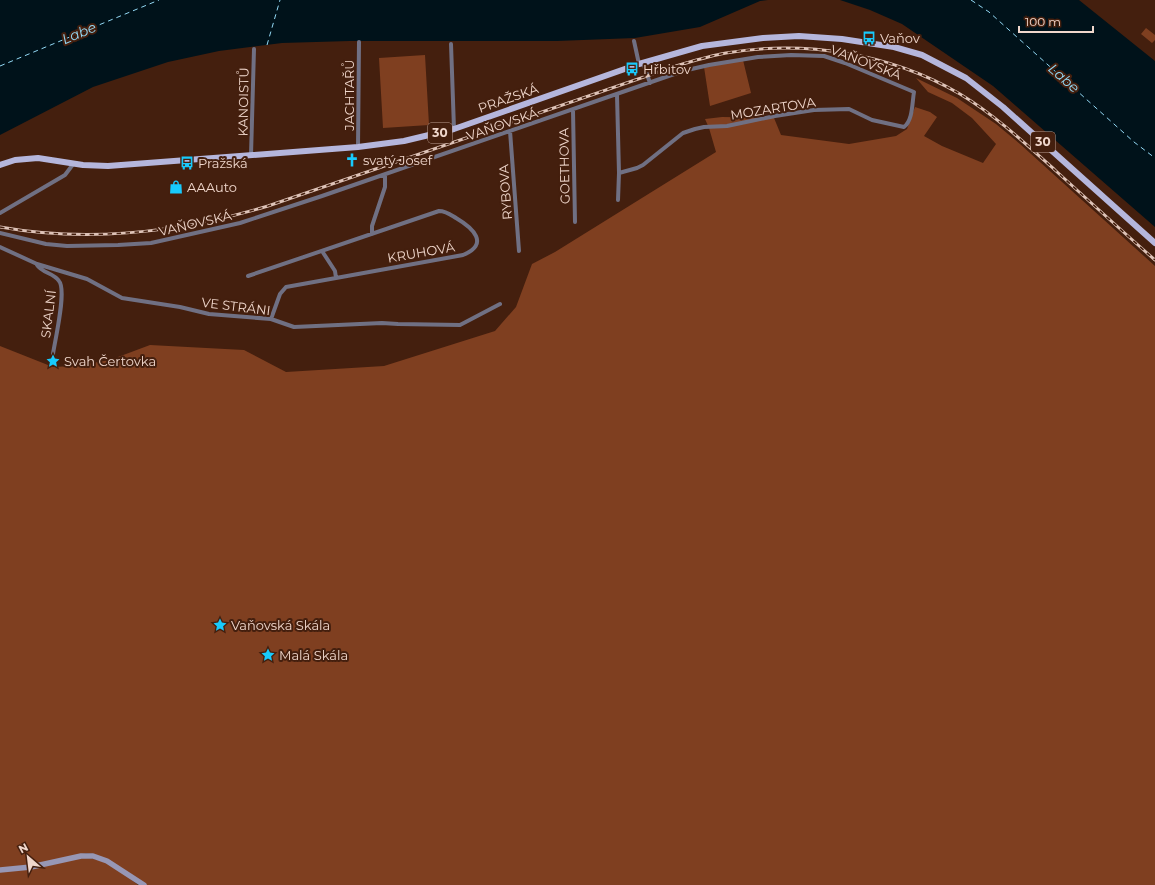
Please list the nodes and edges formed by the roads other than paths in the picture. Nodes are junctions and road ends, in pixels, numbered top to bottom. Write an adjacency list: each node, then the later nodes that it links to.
1 (634, 40): 5 (street)
2 (358, 42): 12 (street, JACHTAŘŮ)
3 (451, 44): 10 (street)
4 (254, 49): 13 (street, KANOISTŮ)
5 (641, 63): 6 (street); 10 (main road, PRAŽSKÁ / 30); 23 (main road, PRAŽSKÁ / 30)
6 (650, 83): 7 (street, VAŇOVSKÁ); 8 (street, VAŇOVSKÁ)
7 (914, 92): 16 (street, MOZARTOVA)
8 (617, 95): 9 (street, VAŇOVSKÁ); 16 (street)
9 (573, 110): 11 (street, VAŇOVSKÁ); 20 (street, GOETHOVA)
10 (454, 129): 12 (main road, PRAŽSKÁ / 30)
11 (510, 131): 17 (street, VAŇOVSKÁ); 25 (street, RYBOVA)
12 (358, 147): 13 (main road, PRAŽSKÁ / 30)
13 (252, 155): 14 (main road, PRAŽSKÁ / 30)
14 (74, 163): 15 (main road, PRAŽSKÁ / 30); 19 (street)
15 (0, 165)
16 (619, 173): 18 (street)
17 (385, 175): 21 (street, VAŇOVSKÁ); 22 (street)
18 (618, 200)
19 (0, 213)
20 (575, 222)
21 (0, 233)
22 (372, 234): 26 (street, KRUHOVÁ); 29 (street, KRUHOVÁ)
23 (1155, 243)
24 (0, 247): 27 (street, VE STRÁNI)
25 (519, 250)
26 (322, 251): 28 (street, KRUHOVÁ); 29 (street)
27 (37, 264): 31 (street, VE STRÁNI); 32 (street, SKALNÍ)
28 (248, 276)
29 (336, 278): 31 (street, KRUHOVÁ)
30 (500, 304): 31 (street, VE STRÁNI)
31 (270, 319)
32 (53, 354)
33 (0, 870): 34 (street)
34 (144, 885)

